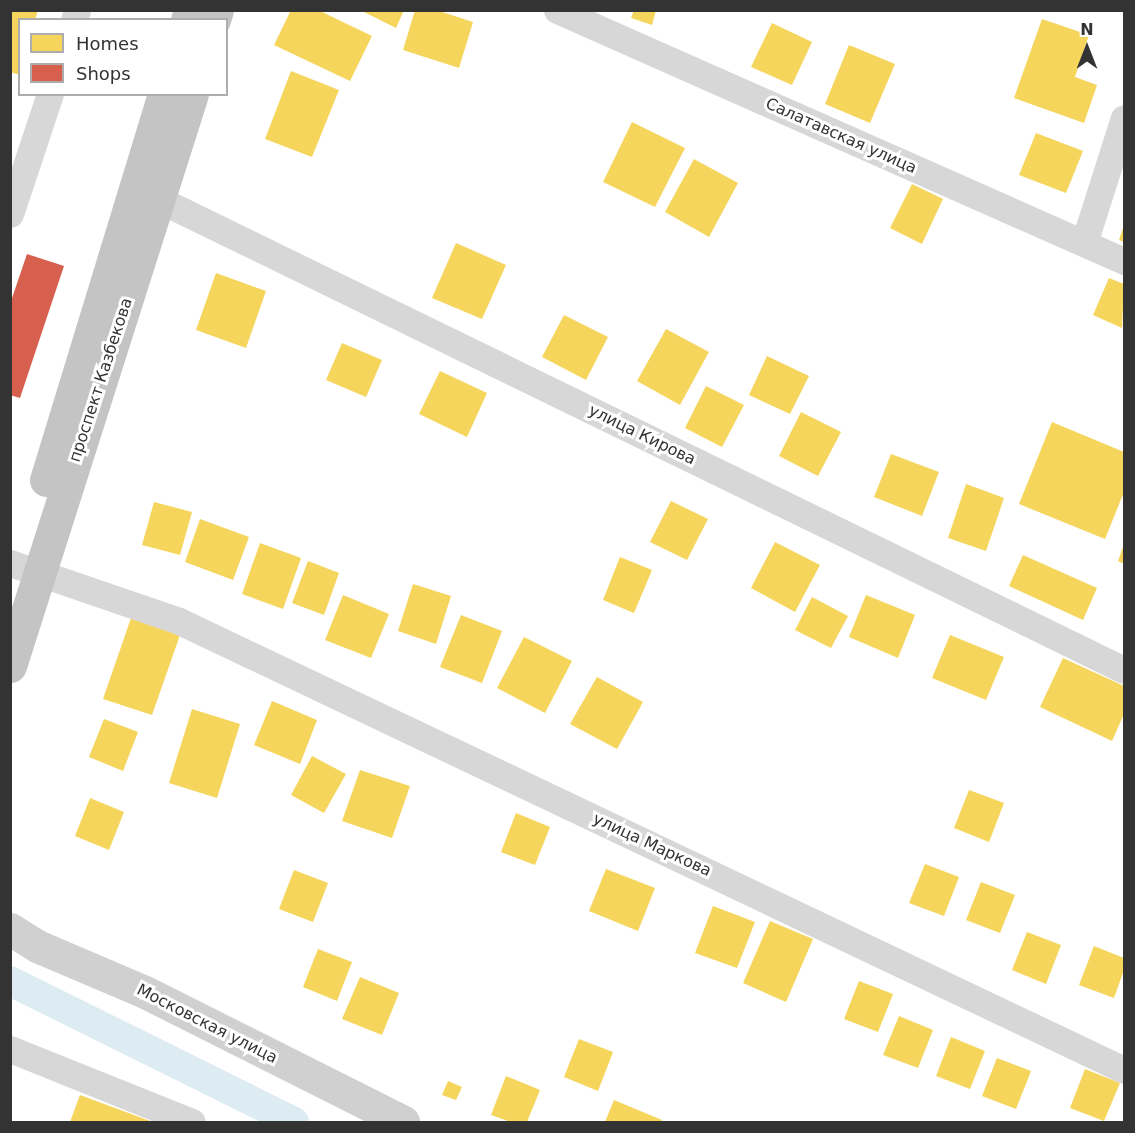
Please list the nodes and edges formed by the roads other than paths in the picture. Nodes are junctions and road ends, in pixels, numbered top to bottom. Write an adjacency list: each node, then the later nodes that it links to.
1 (557, 10): 8 (street, Салатавская улица)
2 (49, 96): 7 (street)
3 (163, 96): 10 (highway, проспект Казбекова)
4 (191, 96): 6 (highway, проспект Казбекова)
5 (1125, 118): 8 (street)
6 (160, 200): 10 (highway, проспект Казбекова); 12 (street, улица Кирова)
7 (10, 214)
8 (1084, 243): 9 (street, Салатавская улица)
9 (1125, 261)
10 (20, 574): 11 (highway, проспект Казбекова); 15 (street, улица Маркова)
11 (10, 666)
12 (1125, 670)
13 (10, 929): 17 (main road, Московская улица)
14 (10, 1049): 16 (street)
15 (1125, 1070)
16 (192, 1122)
17 (403, 1122)

